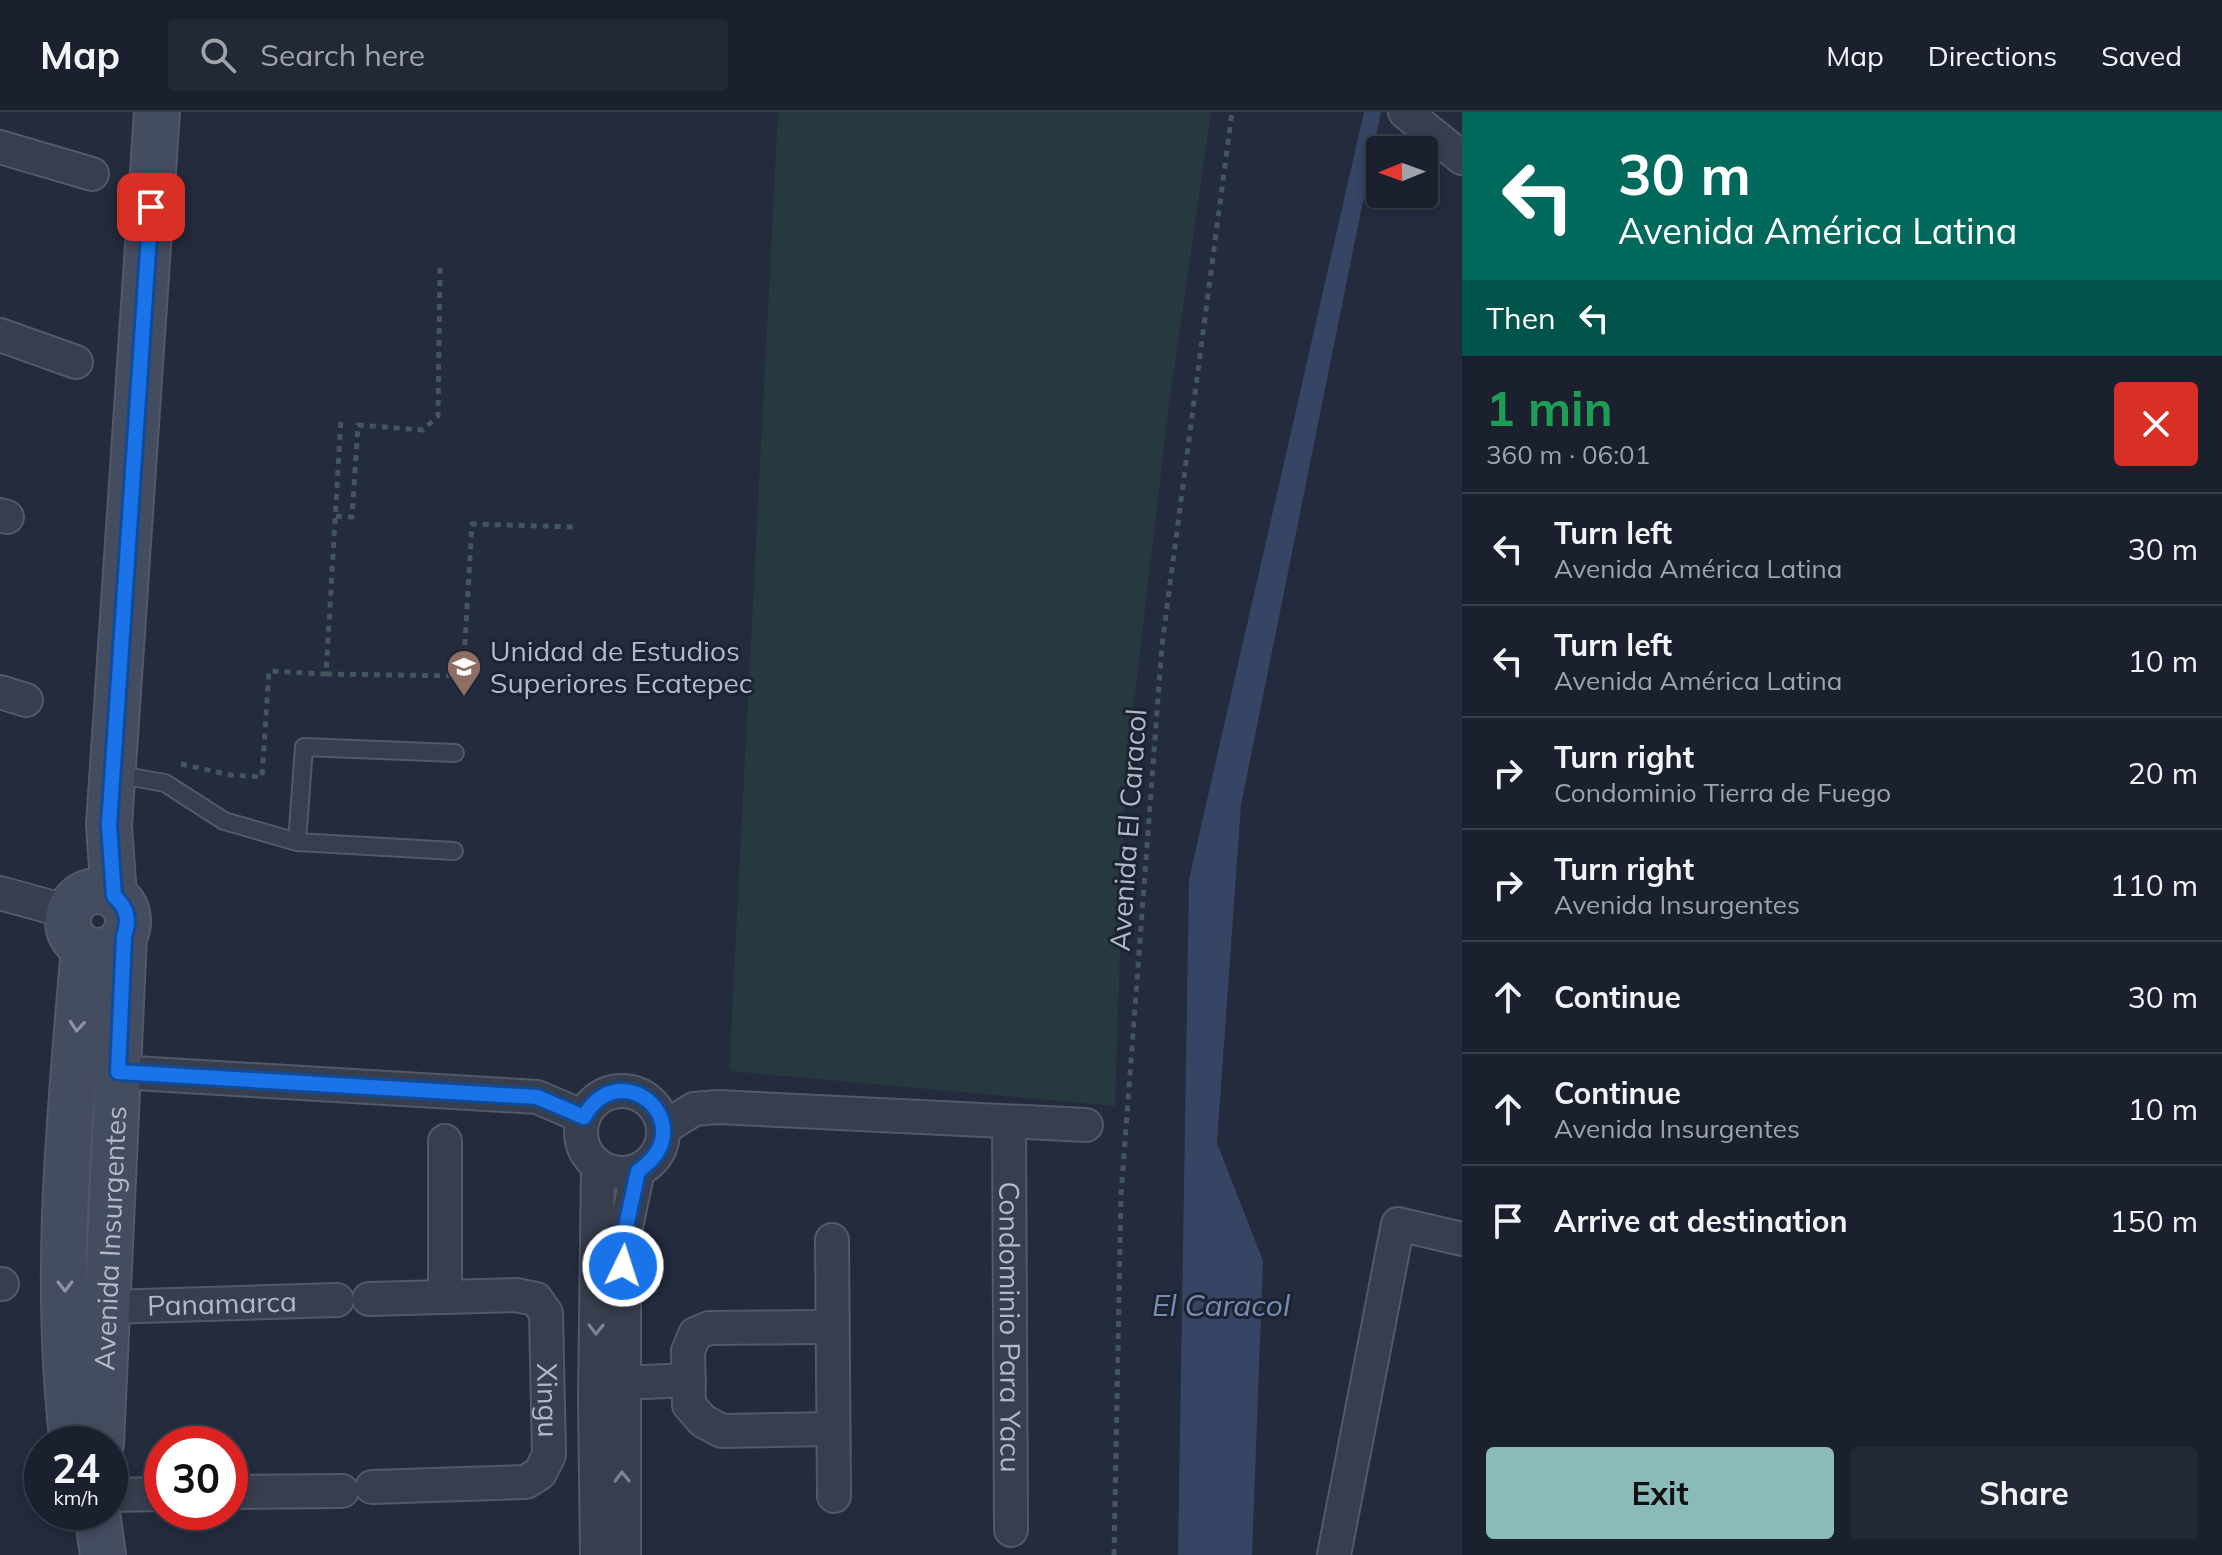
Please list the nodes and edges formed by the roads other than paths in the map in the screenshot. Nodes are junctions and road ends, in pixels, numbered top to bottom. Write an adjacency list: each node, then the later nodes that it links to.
1 (157, 112): 9 (main road, Avenida Insurgentes)
2 (1405, 112): 4 (street)
3 (0, 147): 5 (street)
4 (1462, 158)
5 (92, 174)
6 (0, 335): 7 (street)
7 (76, 362)
8 (455, 753): 10 (lane)
9 (112, 774): 10 (lane); 13 (main road, Avenida Insurgentes)
10 (297, 842): 11 (lane)
11 (454, 851)
12 (0, 893): 13 (street)
13 (96, 917): 14 (main road, Avenida Insurgentes); 32 (main road, Avenida Insurgentes, one-way to 32)
14 (118, 1072): 15 (street); 27 (main road, Avenida Insurgentes)
15 (584, 1117): 18 (street); 20 (street)
16 (1009, 1123): 17 (street); 18 (street); 38 (street, Condominio Para Yacu)
17 (1086, 1125)
18 (664, 1128): 21 (street)
19 (445, 1141): 24 (street)
20 (598, 1167): 21 (street); 30 (street, one-way to 30)
21 (638, 1171): 30 (street)
22 (1462, 1239): 42 (street)
23 (832, 1240): 28 (street)
24 (445, 1297): 25 (street, Xingu); 31 (street, Xingu)
25 (369, 1299)
26 (337, 1300): 27 (street, Panamarca)
27 (108, 1307): 33 (main road, Avenida Insurgentes)
28 (832, 1327): 29 (street); 34 (street)
29 (689, 1380): 30 (street); 34 (street)
30 (608, 1391): 31 (street); 40 (street); 41 (street, one-way to 30)
31 (548, 1401): 35 (street, Xingu)
32 (71, 1426)
33 (102, 1426)
34 (833, 1429): 36 (street)
35 (248, 1492)
36 (834, 1496)
37 (100, 1530): 39 (main road)
38 (1011, 1530)
39 (103, 1555)
40 (597, 1555)
41 (624, 1555)
42 (1334, 1555)

